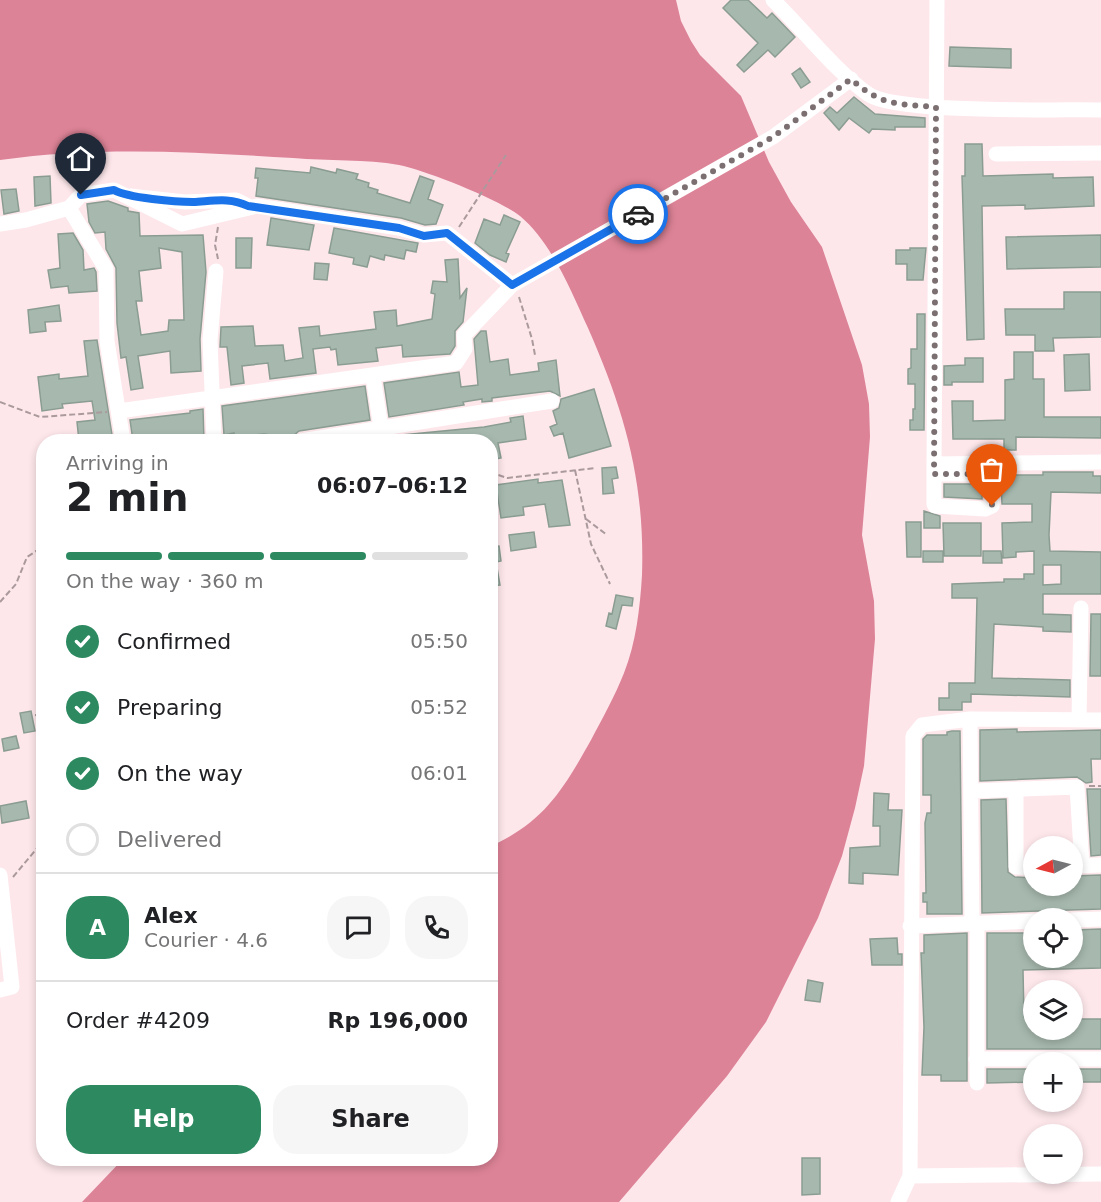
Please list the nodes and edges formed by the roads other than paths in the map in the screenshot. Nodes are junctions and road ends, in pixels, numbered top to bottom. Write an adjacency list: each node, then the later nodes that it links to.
1 (937, 0): 4 (street)
2 (779, 3): 3 (street)
3 (851, 79): 4 (street); 13 (street)
4 (936, 107): 5 (street); 22 (street)
5 (1101, 110)
6 (1101, 153): 7 (street)
7 (996, 154)
8 (124, 196): 9 (street); 9 (street); 10 (street)
9 (248, 206): 13 (street)
10 (69, 208): 11 (street); 17 (street)
11 (0, 224)
12 (216, 271): 15 (street)
13 (512, 285): 14 (street)
14 (373, 376): 15 (street); 20 (street)
15 (210, 398): 17 (street); 19 (street)
16 (552, 401): 21 (street)
17 (118, 411): 18 (street)
18 (122, 434)
19 (213, 434)
20 (382, 434)
21 (387, 434)
22 (1101, 462)
23 (1081, 608): 25 (street)
24 (970, 719): 25 (street); 28 (street); 38 (street)
25 (1079, 719): 26 (street)
26 (1101, 720)
27 (1016, 790): 28 (street); 29 (street); 32 (street)
28 (972, 791): 37 (street)
29 (1077, 836)
30 (1101, 865): 31 (street)
31 (1083, 866)
32 (1023, 867)
33 (0, 875): 39 (street)
34 (1101, 919): 35 (street)
35 (1083, 920)
36 (1023, 922): 37 (street)
37 (974, 924): 38 (street); 40 (street)
38 (910, 926): 44 (street)
39 (0, 990)
40 (976, 1059): 41 (street); 42 (street)
41 (1101, 1059)
42 (976, 1083)
43 (1101, 1174): 44 (street)
44 (910, 1176): 45 (street)
45 (898, 1202)

